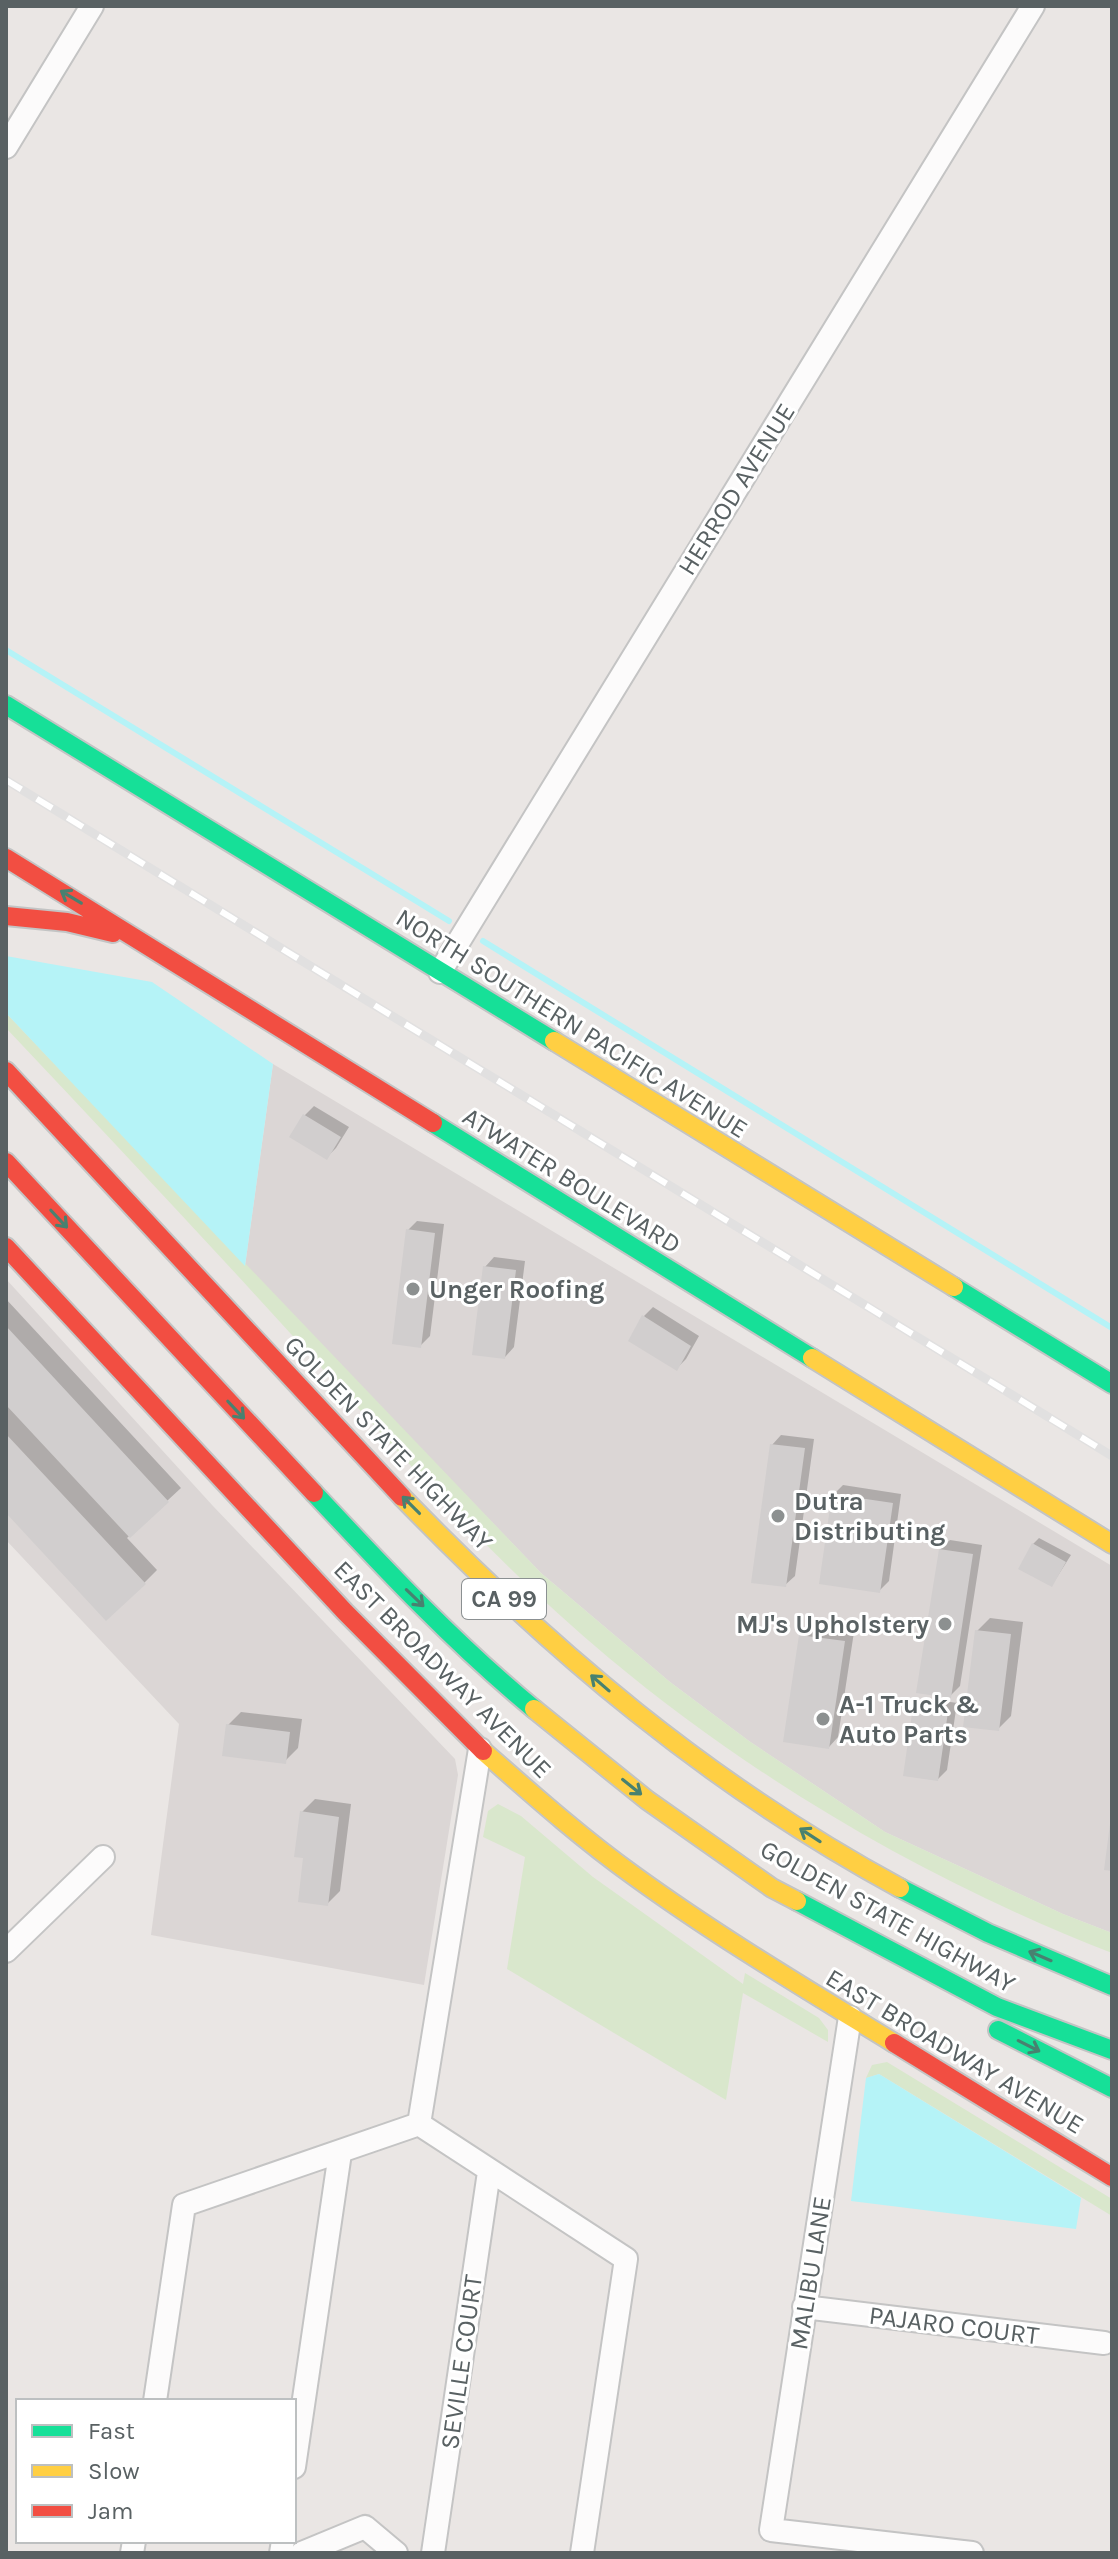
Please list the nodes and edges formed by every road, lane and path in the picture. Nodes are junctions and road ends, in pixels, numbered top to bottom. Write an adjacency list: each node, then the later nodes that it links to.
1 (92, 6): 3 (street)
2 (1033, 6): 8 (street, HERROD AVENUE)
3 (6, 147)
4 (6, 705): 8 (main road, NORTH SOUTHERN PACIFIC AVENUE)
5 (6, 858): 7 (main road, ATWATER BOULEVARD, one-way to 5)
6 (6, 916): 7 (main road)
7 (134, 939): 13 (main road, ATWATER BOULEVARD)
8 (440, 972): 12 (main road, NORTH SOUTHERN PACIFIC AVENUE)
9 (6, 1071): 18 (main road, GOLDEN STATE HIGHWAY / CA 99, one-way to 9)
10 (6, 1162): 16 (main road, GOLDEN STATE HIGHWAY / CA 99, one-way to 16)
11 (6, 1247): 14 (main road, EAST BROADWAY AVENUE)
12 (1112, 1384)
13 (1112, 1544)
14 (480, 1749): 20 (main road, EAST BROADWAY AVENUE); 24 (street)
15 (103, 1857): 17 (street)
16 (772, 1888): 19 (main road); 22 (main road, GOLDEN STATE HIGHWAY / CA 99)
17 (6, 1951)
18 (1112, 1986)
19 (942, 1999)
20 (850, 2017): 27 (main road, EAST BROADWAY AVENUE); 28 (street, MALIBU LANE)
21 (984, 2022): 23 (main road, one-way to 23)
22 (1112, 2050)
23 (1112, 2088)
24 (419, 2124): 25 (street); 26 (street)
25 (340, 2153): 30 (street); 31 (street)
26 (489, 2172): 34 (street, SEVILLE COURT); 35 (street)
27 (1112, 2177)
28 (804, 2307): 29 (street, PAJARO COURT); 36 (street, MALIBU LANE)
29 (1104, 2343)
30 (155, 2399)
31 (296, 2453)
32 (302, 2553): 33 (street)
33 (396, 2553)
34 (433, 2553)
35 (582, 2553)
36 (972, 2553)

